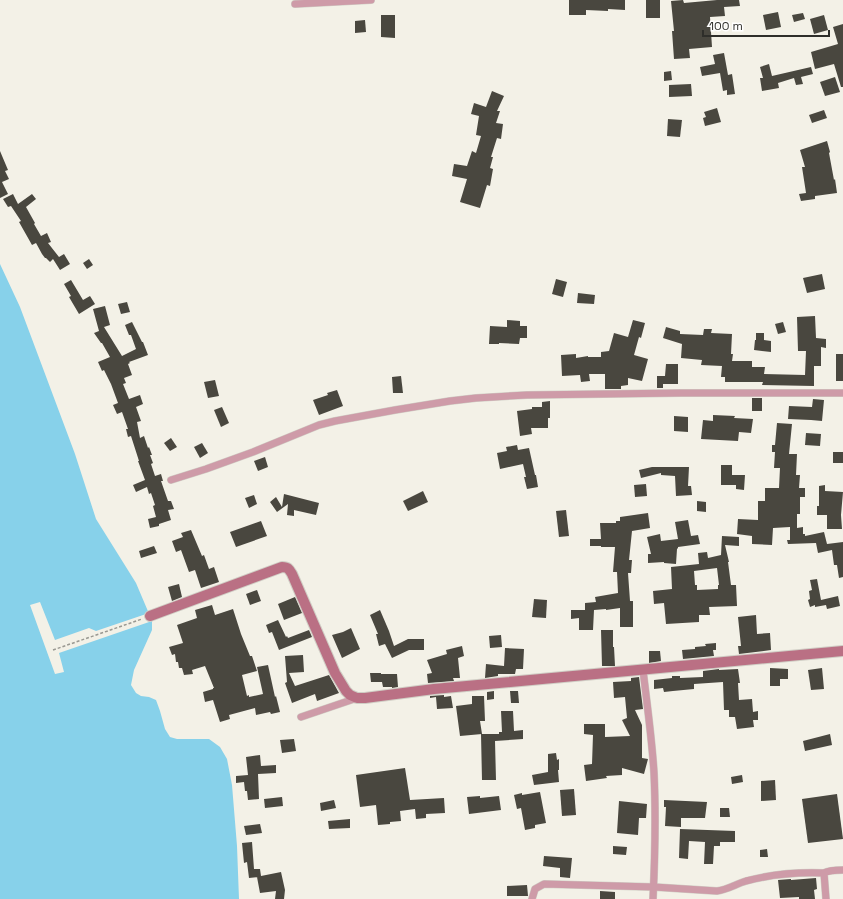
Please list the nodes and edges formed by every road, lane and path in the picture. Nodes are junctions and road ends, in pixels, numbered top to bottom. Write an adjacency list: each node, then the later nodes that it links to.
1 (371, 0): 2 (street)
2 (295, 4)
3 (843, 393): 4 (street)
4 (171, 480)
5 (150, 616): 6 (path); 9 (street)
6 (53, 650)
7 (843, 651): 8 (street)
8 (643, 670): 9 (street); 13 (street)
9 (357, 698): 10 (street)
10 (301, 717)
11 (843, 870): 12 (street)
12 (824, 873): 13 (street); 16 (street)
13 (654, 887): 14 (street); 15 (street)
14 (532, 899)
15 (653, 899)
16 (826, 899)

